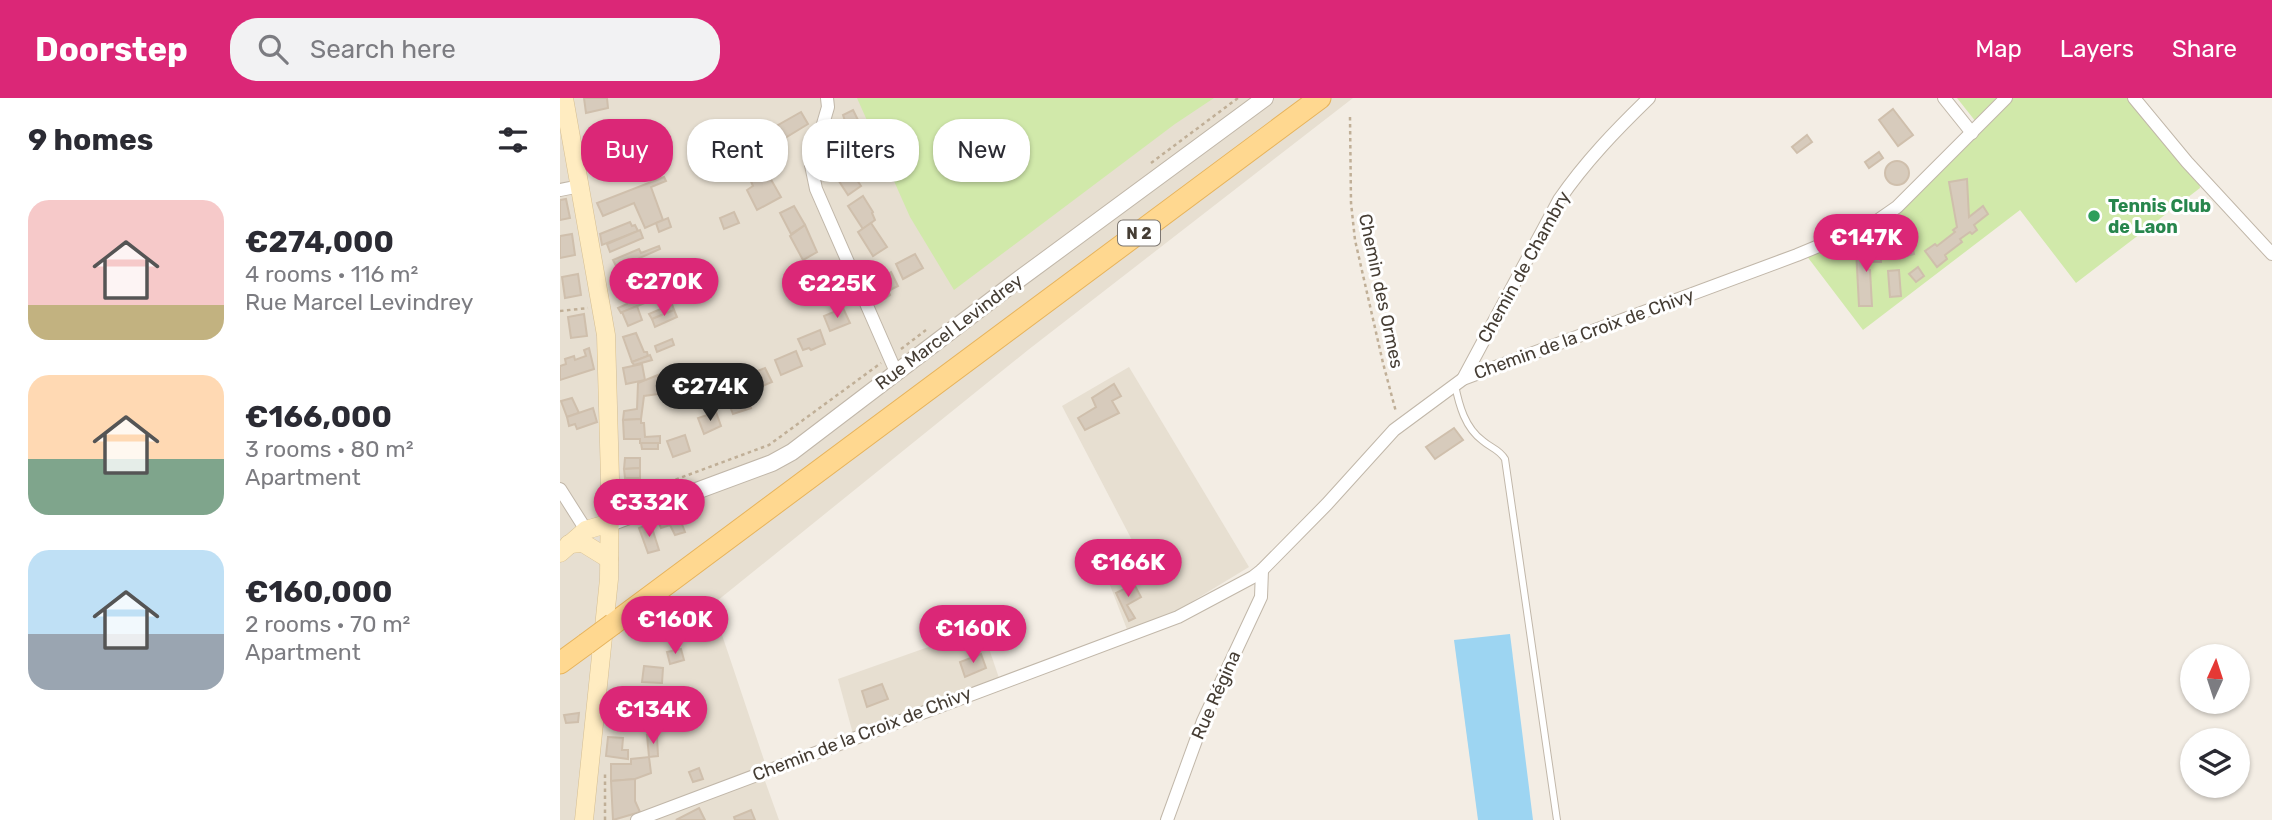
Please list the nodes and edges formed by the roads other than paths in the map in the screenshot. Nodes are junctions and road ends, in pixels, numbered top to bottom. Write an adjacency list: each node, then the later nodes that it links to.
1 (564, 98): 10 (main road)
2 (827, 98): 13 (street)
3 (1265, 98): 13 (street, Rue Marcel Levindrey)
4 (1320, 98): 21 (main road, N 2, bridge)
5 (1649, 98): 14 (street, Chemin de Chambry)
6 (1944, 98): 9 (street)
7 (2006, 98): 9 (street, Chemin de la Croix de Chivy)
8 (2134, 98): 12 (street)
9 (1972, 133): 14 (street, Chemin de la Croix de Chivy)
10 (580, 186): 11 (street); 16 (main road)
11 (560, 190)
12 (2272, 254)
13 (893, 364): 16 (street, Rue Marcel Levindrey)
14 (1459, 382): 20 (street, Chemin de la Croix de Chivy); 25 (lane)
15 (560, 489): 17 (street)
16 (610, 523): 17 (main road); 19 (main road)
17 (586, 530): 18 (main road)
18 (564, 548): 19 (main road)
19 (609, 559): 22 (main road)
20 (1262, 570): 23 (street, Chemin de la Croix de Chivy); 24 (street, Rue Régina)
21 (560, 663)
22 (584, 820)
23 (637, 820)
24 (1167, 820)
25 (1557, 820)

